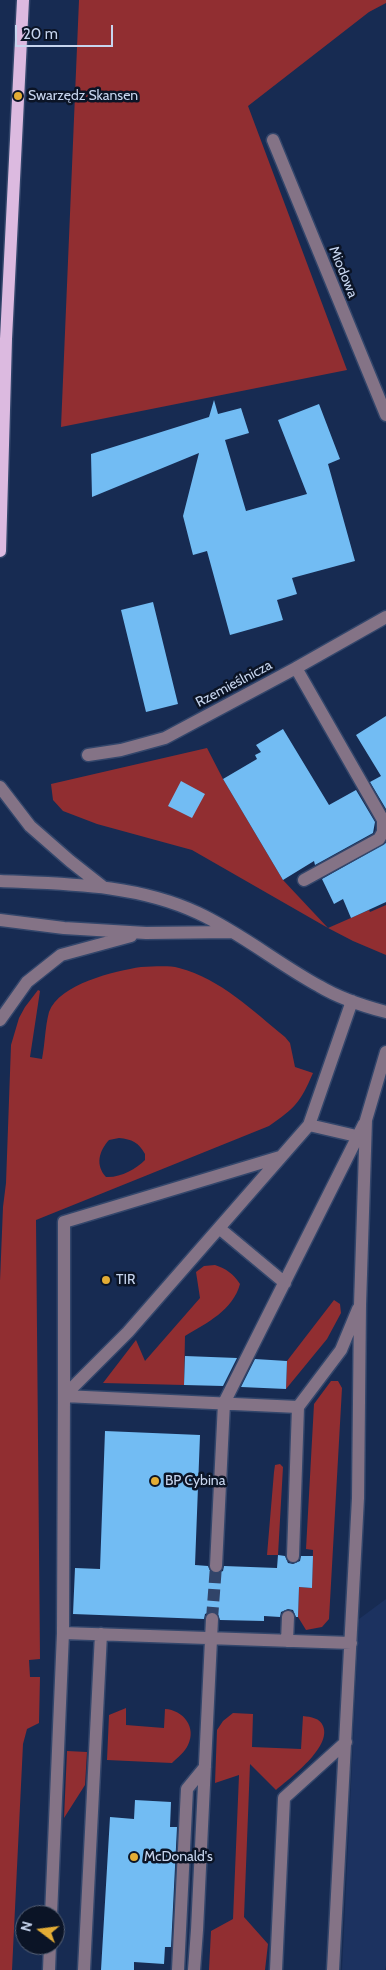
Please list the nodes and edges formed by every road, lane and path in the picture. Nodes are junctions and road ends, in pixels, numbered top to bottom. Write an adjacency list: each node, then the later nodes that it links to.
1 (23, 0): 4 (main road)
2 (272, 140): 3 (street, Miodowa)
3 (386, 415)
4 (0, 550)
5 (386, 617): 6 (street, Rzemieślnicza)
6 (296, 668): 7 (street, Rzemieślnicza); 9 (street)
7 (88, 755)
8 (0, 787): 11 (street)
9 (304, 880)
10 (0, 881): 11 (street)
11 (103, 887): 13 (street)
12 (0, 920): 14 (street)
13 (235, 932): 14 (street); 15 (street)
14 (146, 933): 17 (street)
15 (352, 1001): 16 (street); 19 (street)
16 (386, 1012)
17 (0, 1020)
18 (386, 1052): 20 (street)
19 (309, 1125): 20 (street); 21 (street)
20 (362, 1138): 23 (street); 24 (street)
21 (280, 1157): 22 (street); 25 (street)
22 (219, 1228): 23 (street); 25 (street)
23 (285, 1282): 26 (street)
24 (360, 1305): 27 (street); 36 (street)
25 (64, 1396): 26 (street); 32 (street)
26 (224, 1403): 27 (street); 29 (street)
27 (298, 1407): 28 (street)
28 (293, 1556)
29 (216, 1566)
30 (288, 1617): 35 (street)
31 (212, 1620): 34 (street)
32 (64, 1633): 33 (street); 39 (street)
33 (101, 1634): 34 (street); 42 (street)
34 (211, 1638): 35 (street); 38 (street)
35 (287, 1641): 36 (street)
36 (351, 1643): 37 (street)
37 (346, 1742): 45 (street); 46 (street)
38 (205, 1767): 43 (street); 44 (street)
39 (51, 1905)
40 (50, 1955): 41 (street)
41 (49, 1970)
42 (84, 1970)
43 (178, 1970)
44 (194, 1970)
45 (276, 1970)
46 (333, 1970)

